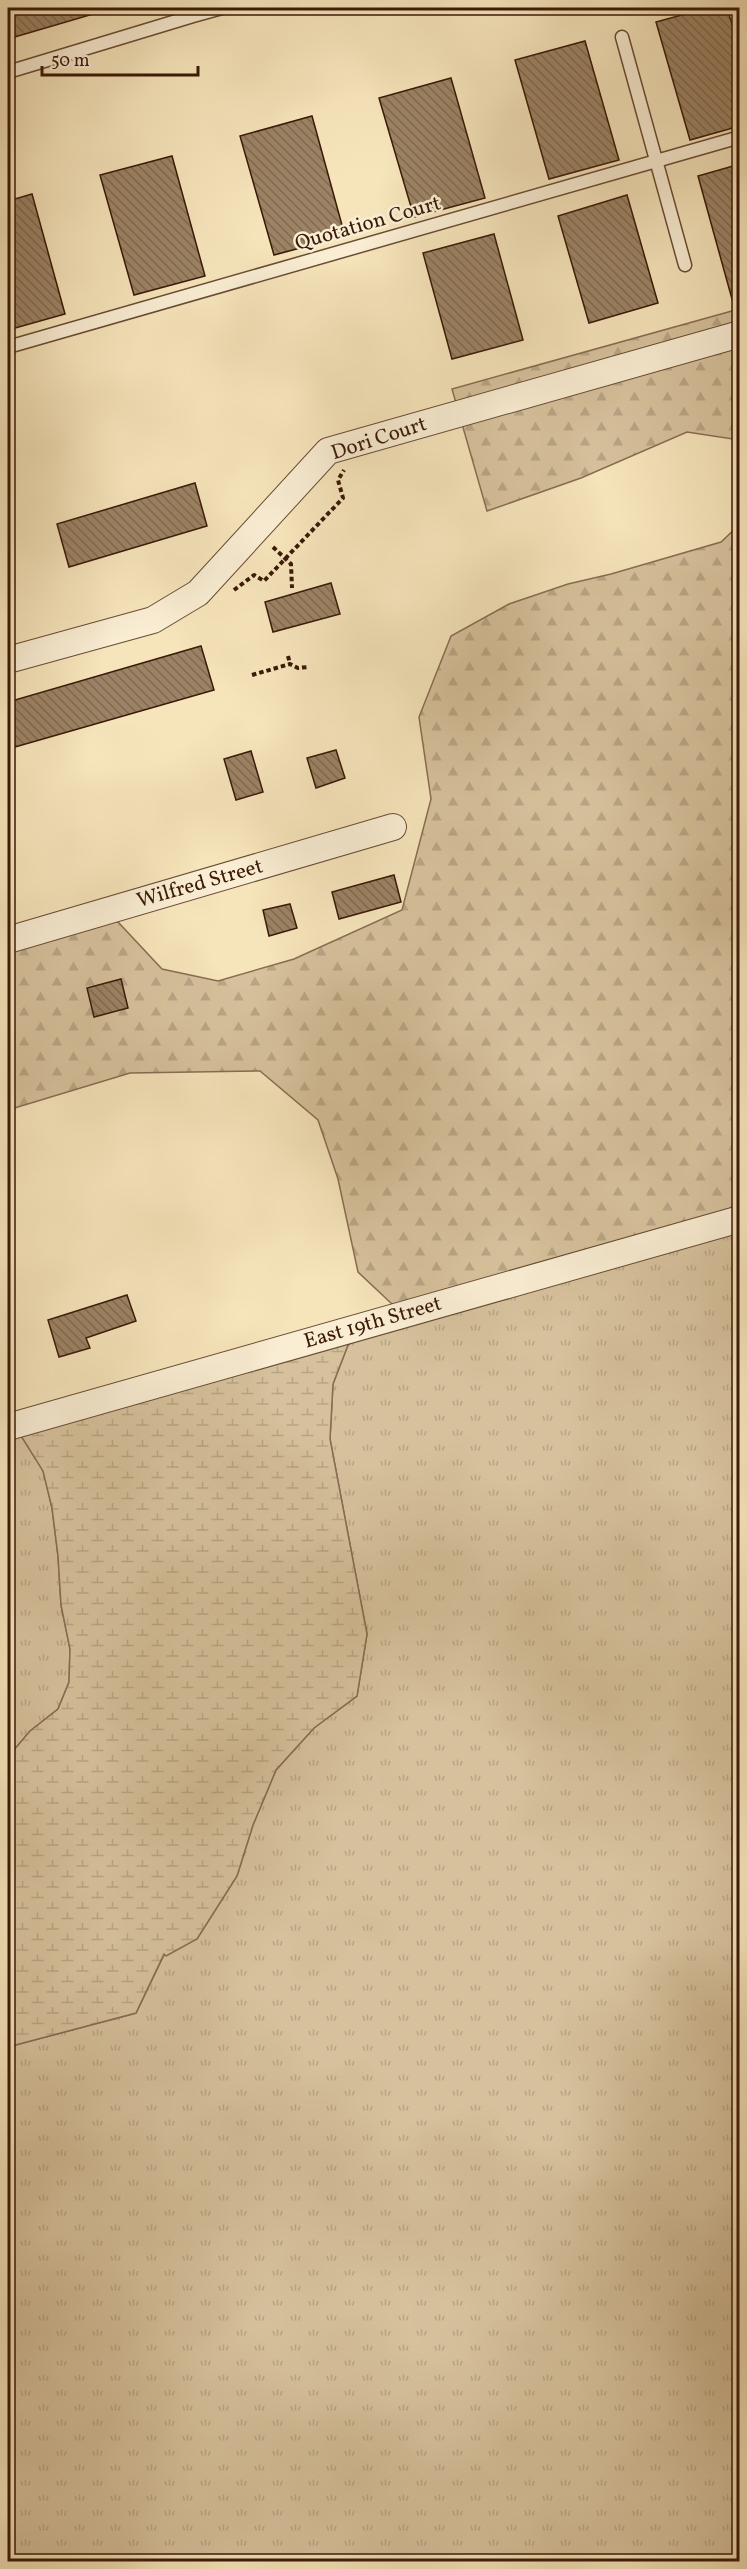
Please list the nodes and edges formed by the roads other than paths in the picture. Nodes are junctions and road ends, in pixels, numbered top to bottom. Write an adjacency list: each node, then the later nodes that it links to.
1 (222, 8): 2 (lane)
2 (192, 12): 4 (lane)
3 (622, 37): 6 (lane)
4 (8, 72)
5 (740, 137): 6 (lane, Quotation Court)
6 (655, 162): 7 (lane); 9 (lane, Quotation Court)
7 (685, 265)
8 (740, 334): 10 (street, Dori Court)
9 (8, 347)
10 (8, 660)
11 (393, 827): 12 (street, Wilfred Street)
12 (8, 940)
13 (740, 1220): 14 (street, East 19th Street)
14 (8, 1426)

